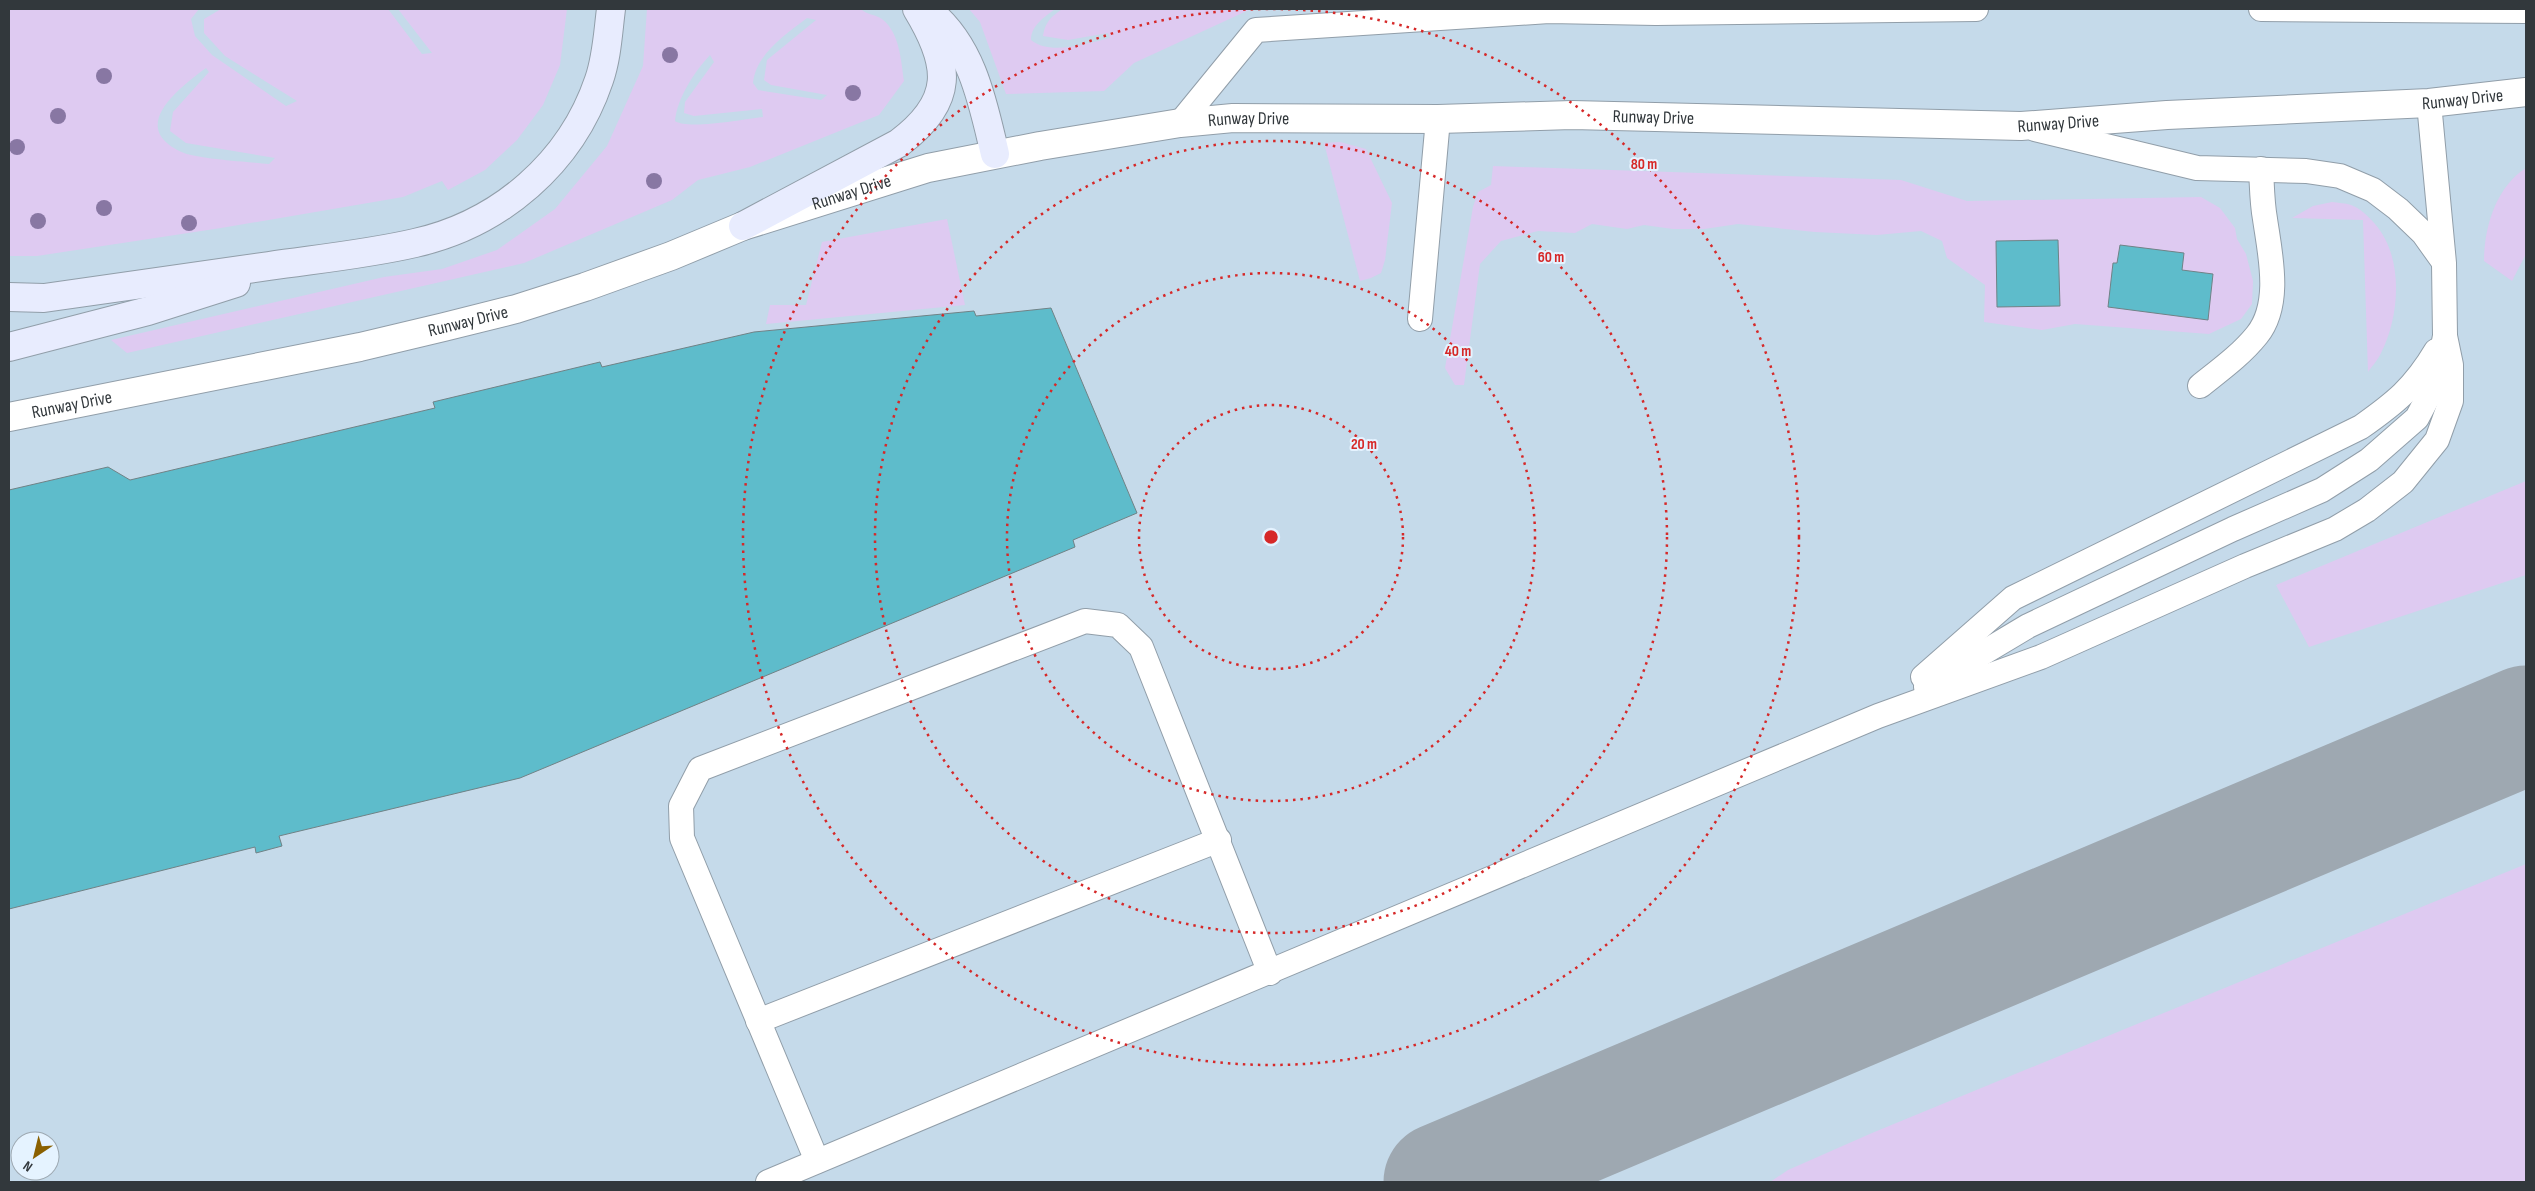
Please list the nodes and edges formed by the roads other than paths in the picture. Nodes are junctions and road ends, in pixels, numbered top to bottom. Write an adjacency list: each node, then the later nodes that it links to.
1 (611, 9): 15 (main road)
2 (918, 9): 14 (main road)
3 (926, 9): 12 (main road)
4 (1976, 9): 10 (lane)
5 (2262, 9): 6 (lane)
6 (2526, 11)
7 (2526, 92): 8 (street, Runway Drive)
8 (2429, 103): 11 (street, Runway Drive); 16 (lane)
9 (1438, 119): 10 (street, Runway Drive); 11 (street, Runway Drive); 18 (lane)
10 (1180, 123): 12 (street, Runway Drive)
11 (2021, 126): 13 (lane)
12 (995, 154): 14 (street, Runway Drive)
13 (2261, 170): 16 (lane); 21 (lane)
14 (743, 226): 22 (street, Runway Drive)
15 (304, 261): 17 (main road); 20 (main road)
16 (2444, 263): 19 (lane)
17 (9, 297)
18 (1420, 318)
19 (2445, 336): 23 (lane); 23 (lane); 23 (lane)
20 (9, 347)
21 (2200, 386)
22 (9, 417)
23 (1878, 716): 25 (lane)
24 (1219, 840): 25 (lane); 26 (lane); 26 (lane)
25 (1270, 973): 27 (lane)
26 (758, 1021): 27 (lane)
27 (817, 1161): 28 (lane)
28 (768, 1182)

